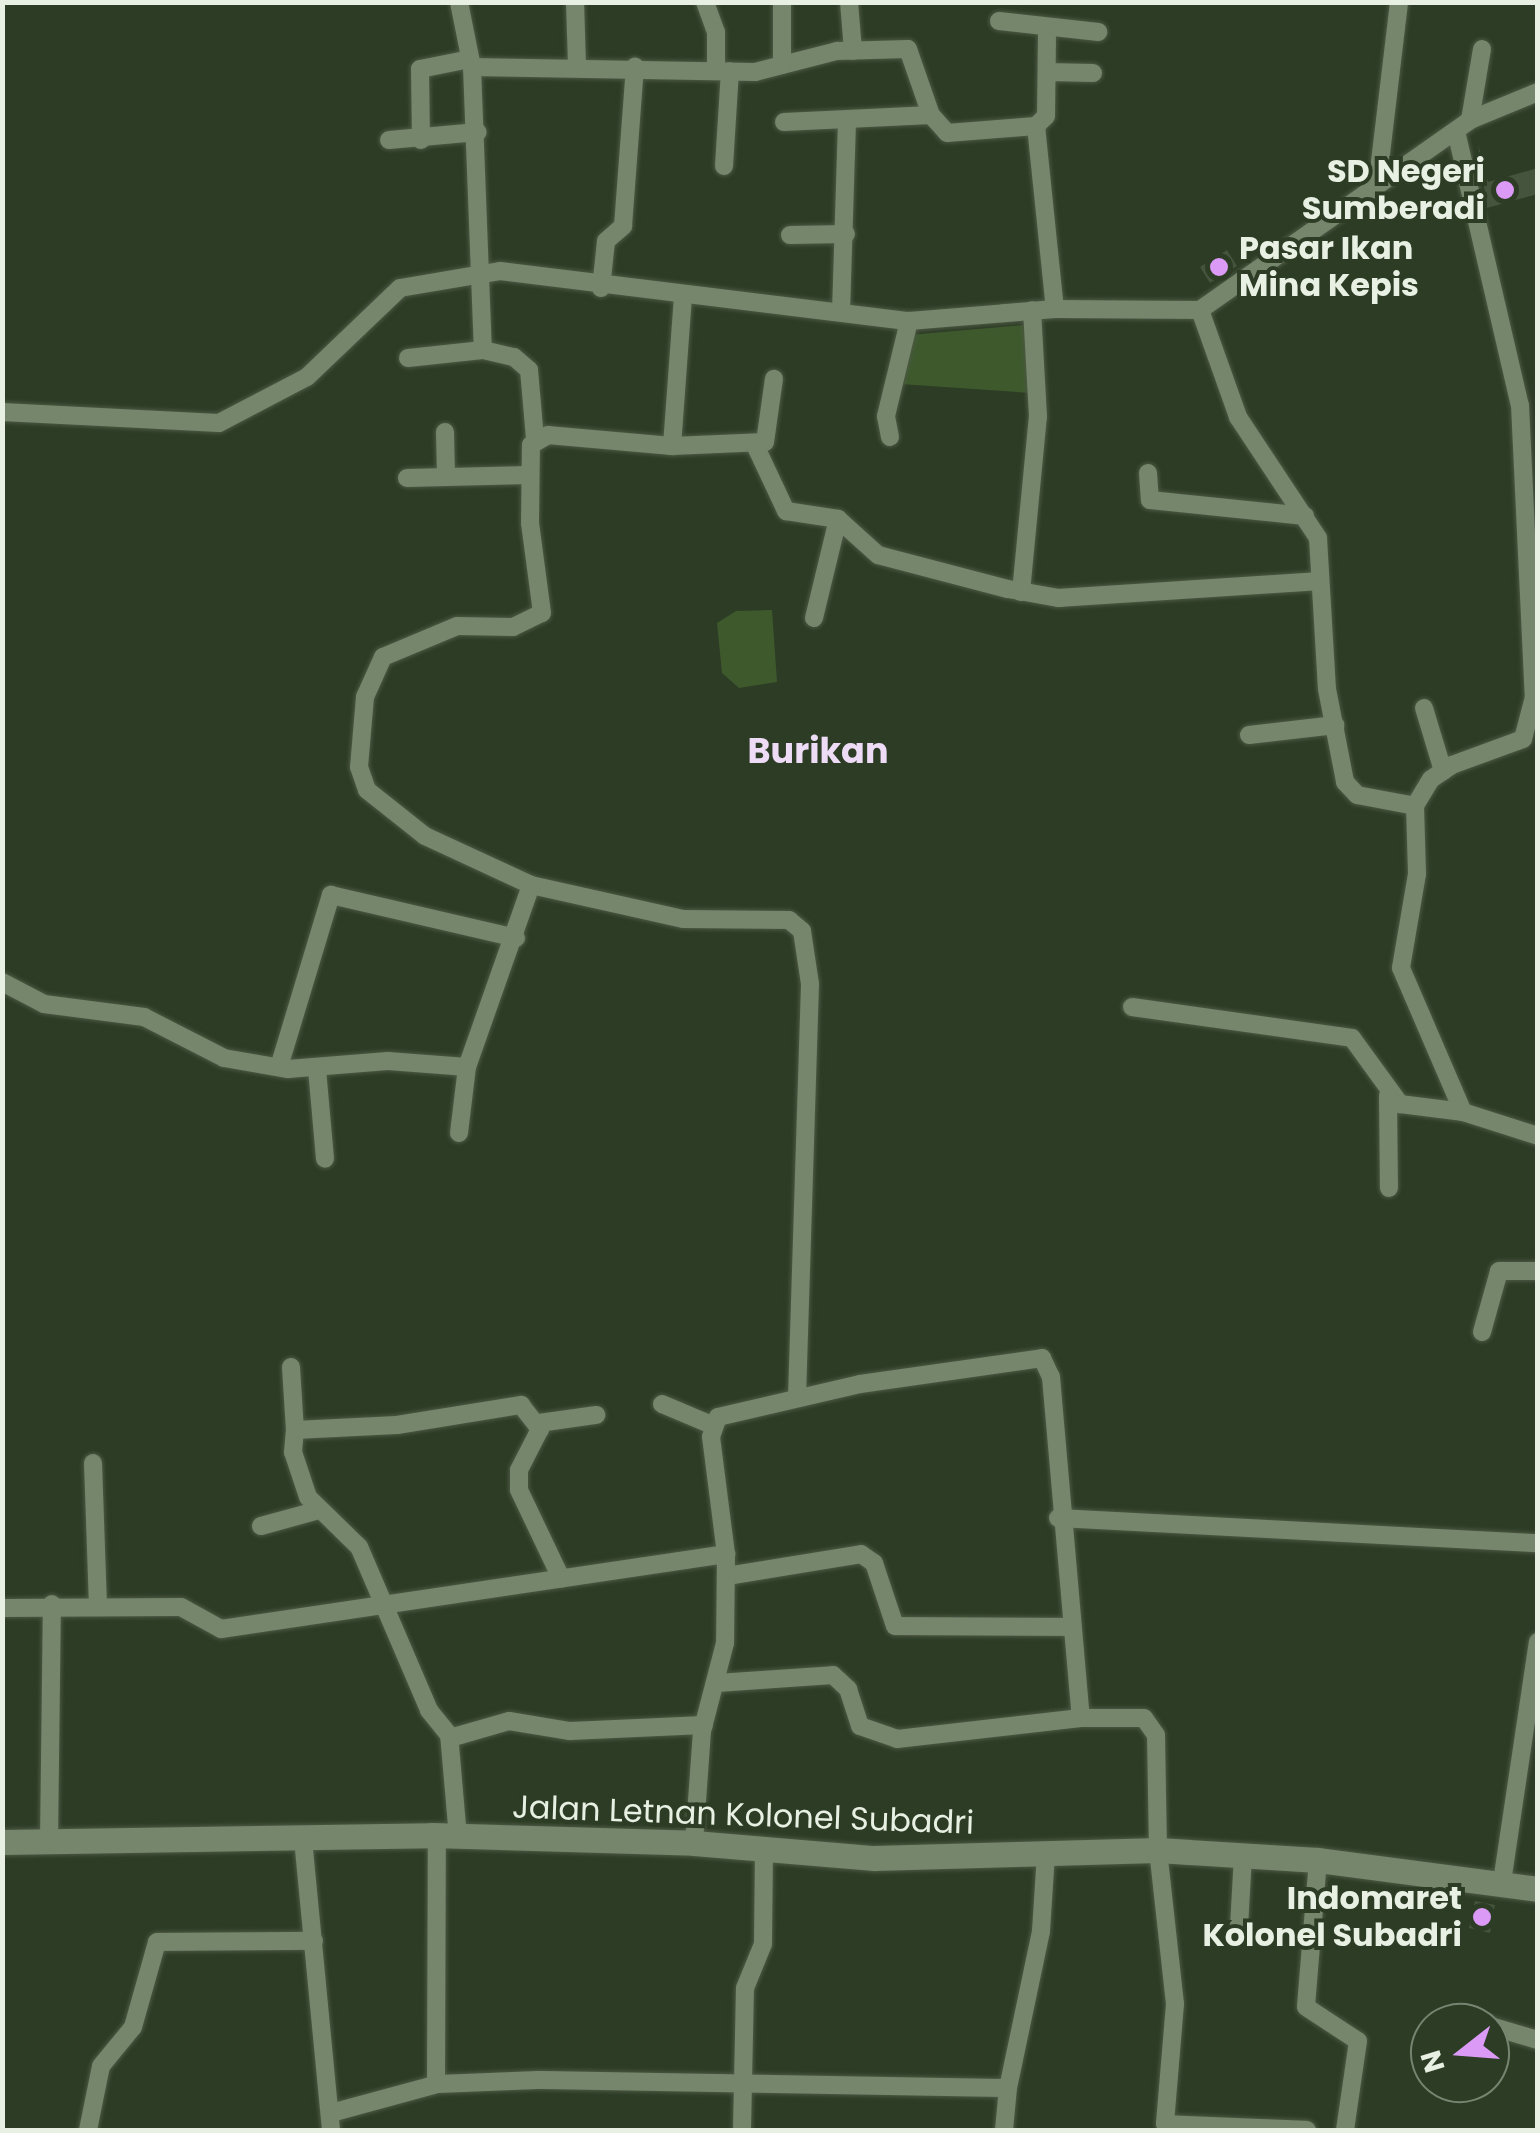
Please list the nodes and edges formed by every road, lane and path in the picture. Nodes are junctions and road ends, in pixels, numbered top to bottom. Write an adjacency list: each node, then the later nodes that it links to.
1 (459, 2): 12 (street)
2 (574, 2): 15 (street)
3 (705, 2): 16 (street)
4 (782, 2): 13 (street)
5 (849, 2): 11 (street)
6 (1400, 2): 29 (street)
7 (999, 22): 8 (street)
8 (1047, 28): 9 (street); 17 (street)
9 (1098, 32)
10 (1482, 49): 23 (street)
11 (852, 51): 13 (street); 20 (street)
12 (471, 63): 15 (street); 25 (street); 27 (street)
13 (782, 65): 16 (street)
14 (635, 66): 15 (street); 16 (street); 33 (street)
15 (578, 67)
16 (723, 70): 28 (street)
17 (1047, 72): 18 (street); 24 (street)
18 (1093, 73)
19 (1538, 92): 23 (street)
20 (930, 115): 21 (street); 24 (street)
21 (847, 120): 22 (street); 30 (street)
22 (784, 122)
23 (1463, 125): 29 (street); 55 (street)
24 (1036, 126): 35 (street)
25 (478, 132): 27 (street); 32 (street)
26 (389, 140): 27 (street)
27 (421, 140)
28 (724, 166)
29 (1378, 188): 37 (street)
30 (846, 234): 31 (street); 38 (street)
31 (790, 235)
32 (484, 273): 33 (street); 40 (street); 43 (street)
33 (600, 288): 34 (street)
34 (682, 296): 38 (street); 47 (street)
35 (1056, 309): 36 (street); 37 (street)
36 (1032, 310): 39 (street); 57 (street)
37 (1200, 310): 53 (street)
38 (841, 312): 39 (street)
39 (909, 321): 45 (street)
40 (483, 350): 41 (street); 46 (street)
41 (408, 358)
42 (774, 379): 48 (street)
43 (2, 412)
44 (445, 432): 51 (street)
45 (890, 437)
46 (535, 439): 47 (street); 50 (street)
47 (672, 446): 48 (street)
48 (756, 447): 54 (street)
49 (1148, 473): 53 (street)
50 (529, 475): 51 (street); 65 (street)
51 (446, 477): 52 (street)
52 (407, 478)
53 (1304, 516): 56 (street)
54 (838, 518): 57 (street); 58 (street)
55 (1532, 558): 59 (street)
56 (1319, 580): 57 (street); 61 (street)
57 (1020, 592)
58 (814, 618)
59 (1536, 697): 63 (street)
60 (1424, 708): 63 (street)
61 (1335, 725): 62 (street); 64 (street)
62 (1249, 735)
63 (1443, 771): 64 (street)
64 (1415, 806): 73 (street)
65 (531, 885): 66 (street); 81 (street)
66 (516, 938): 69 (street); 70 (street)
67 (2, 982): 69 (street)
68 (1132, 1006): 72 (street)
69 (279, 1067): 71 (street)
70 (467, 1067): 71 (street); 74 (street)
71 (317, 1069): 76 (street)
72 (1388, 1096): 73 (street); 77 (street)
73 (1464, 1112): 75 (street)
74 (458, 1133)
75 (1538, 1136)
76 (325, 1159)
77 (1389, 1188)
78 (1538, 1271): 79 (street)
79 (1482, 1332)
80 (291, 1368): 86 (street)
81 (797, 1398): 85 (street); 89 (street)
82 (662, 1404): 85 (street)
83 (596, 1414): 84 (street)
84 (539, 1423): 86 (street); 94 (street)
85 (712, 1424): 92 (street)
86 (295, 1430): 88 (street)
87 (92, 1463): 97 (street)
88 (319, 1510): 90 (street); 96 (street)
89 (1058, 1518): 91 (street); 99 (street)
90 (261, 1526)
91 (1538, 1543)
92 (726, 1554): 93 (street); 94 (street)
93 (727, 1576): 99 (street); 101 (street)
94 (561, 1578): 96 (street)
95 (52, 1604): 97 (street); 98 (street); 109 (street)
96 (388, 1604): 97 (street); 105 (street)
97 (98, 1605)
98 (2, 1608)
99 (1071, 1627): 103 (street)
100 (1538, 1642): 102 (street)
101 (717, 1684): 103 (street); 104 (street)
102 (1533, 1705): 116 (street)
103 (1081, 1718): 112 (street)
104 (704, 1726): 105 (street); 110 (street)
105 (450, 1738): 106 (street)
106 (447, 1836): 107 (main road, Jalan Letnan Kolonel Subadri); 110 (main road, Jalan Letnan Kolonel Subadri); 123 (street)
107 (303, 1839): 109 (main road, Jalan Letnan Kolonel Subadri); 119 (street)
108 (2, 1842): 109 (main road, Jalan Letnan Kolonel Subadri)
109 (49, 1842)
110 (694, 1843): 111 (main road, Jalan Letnan Kolonel Subadri)
111 (764, 1849): 113 (main road, Jalan Letnan Kolonel Subadri); 122 (street)
112 (1158, 1850): 113 (main road, Jalan Letnan Kolonel Subadri); 114 (main road, Jalan Letnan Kolonel Subadri); 126 (street)
113 (1046, 1854): 124 (street)
114 (1243, 1855): 115 (main road, Jalan Letnan Kolonel Subadri); 118 (street)
115 (1318, 1860): 116 (main road, Jalan Letnan Kolonel Subadri); 131 (street)
116 (1502, 1882): 117 (main road, Jalan Letnan Kolonel Subadri)
117 (1538, 1889)
118 (1239, 1927)
119 (314, 1941): 125 (street); 127 (street)
120 (1510, 2032): 121 (street)
121 (1538, 2040)
122 (745, 2083): 123 (street); 124 (street); 128 (street)
123 (436, 2084): 125 (street)
124 (1008, 2088): 129 (street)
125 (331, 2122)
126 (1165, 2127): 130 (street)
127 (88, 2130)
128 (742, 2130)
129 (1004, 2130)
130 (1306, 2130)
131 (1345, 2130)

